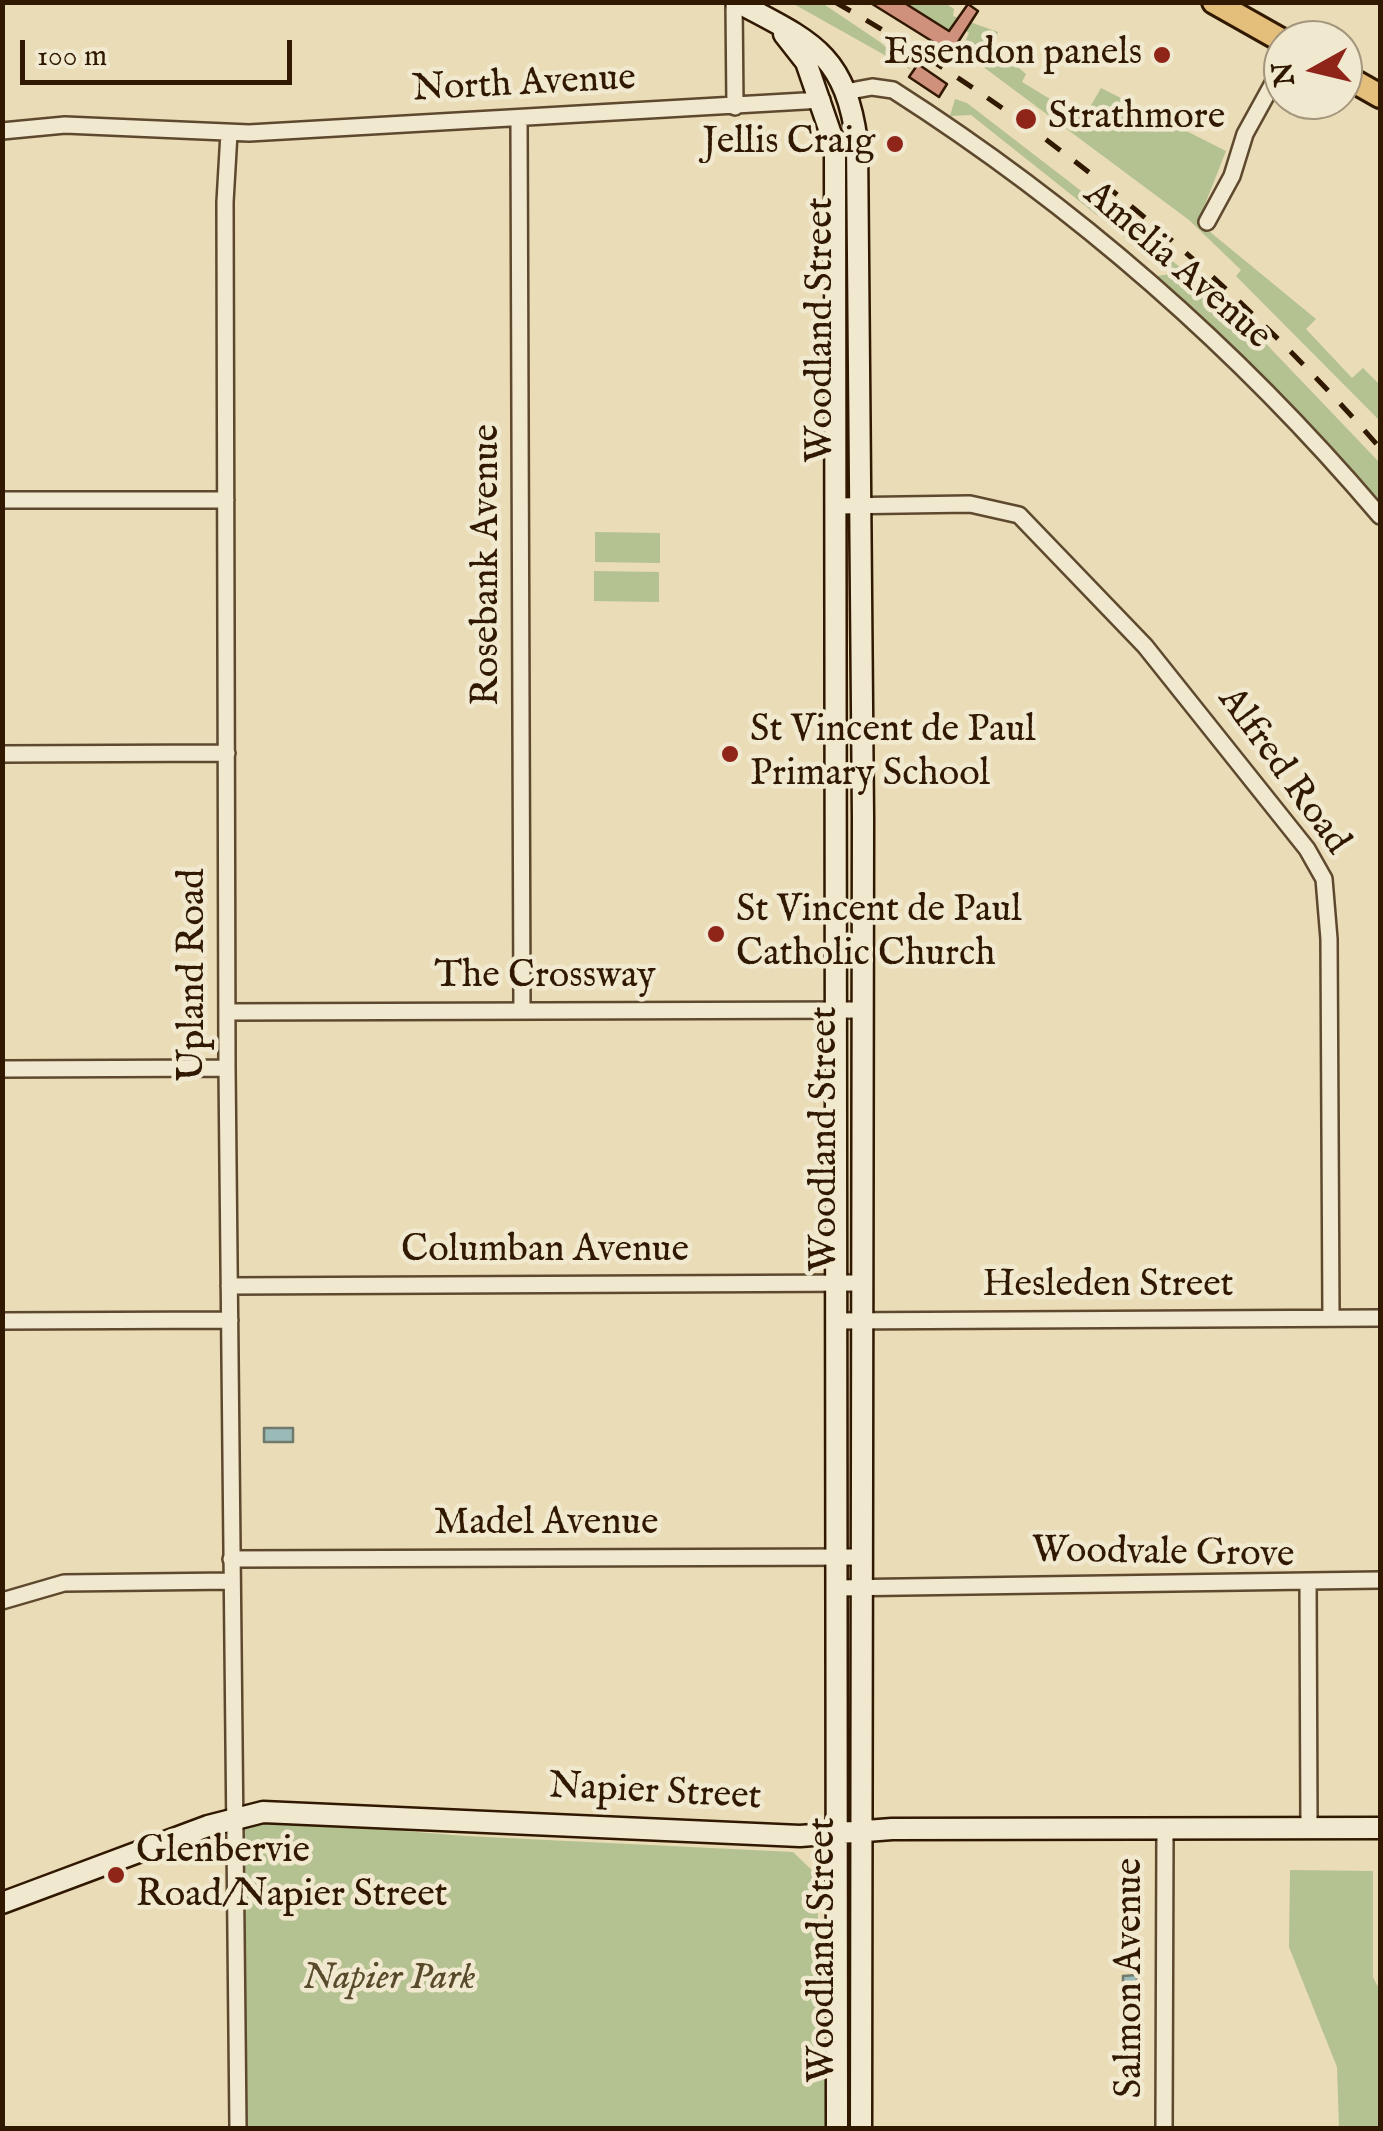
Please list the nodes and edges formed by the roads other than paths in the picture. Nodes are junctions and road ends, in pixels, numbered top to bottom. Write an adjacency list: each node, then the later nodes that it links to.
1 (1214, 2): 3 (main road)
2 (742, 5): 4 (main road, Woodland Street); 5 (main road, Woodland Street); 7 (street)
3 (1263, 30)
4 (845, 92): 5 (main road); 15 (main road, Woodland Street); 16 (street, Amelia Avenue)
5 (822, 100): 7 (street, North Avenue); 14 (main road, Woodland Street)
6 (1263, 100): 11 (street)
7 (735, 106): 8 (street, North Avenue)
8 (520, 119): 10 (street, North Avenue); 21 (street, Rosebank Avenue)
9 (2, 131): 10 (street, North Avenue)
10 (230, 133): 13 (street, Upland Road)
11 (1207, 222)
12 (2, 500): 13 (street)
13 (226, 500): 17 (street, Upland Road)
14 (836, 506): 15 (street, Alfred Road); 19 (main road, Woodland Street)
15 (859, 506): 20 (main road, Woodland Street); 28 (street, Alfred Road)
16 (1380, 516)
17 (227, 752): 18 (street); 22 (street, Upland Road)
18 (2, 754)
19 (835, 1010): 20 (street, The Crossway); 21 (street, The Crossway); 25 (main road, Woodland Street)
20 (862, 1010): 26 (main road, Woodland Street)
21 (522, 1011): 22 (street, The Crossway)
22 (227, 1012): 24 (street, Upland Road)
23 (2, 1068): 24 (street)
24 (227, 1068): 27 (street, Upland Road)
25 (836, 1283): 26 (street, Columban Avenue); 27 (street, Columban Avenue); 33 (main road, Woodland Street)
26 (862, 1283): 31 (main road, Woodland Street)
27 (230, 1286): 30 (street, Upland Road)
28 (1330, 1318): 29 (street, Hesleden Street); 31 (street, Hesleden Street)
29 (1380, 1318)
30 (230, 1320): 32 (street); 36 (street, Upland Road)
31 (861, 1321): 33 (street, Hesleden Street); 35 (main road, Woodland Street)
32 (2, 1322)
33 (836, 1322): 34 (main road, Woodland Street)
34 (837, 1557): 35 (street, Madel Avenue); 36 (street, Madel Avenue); 40 (main road, Woodland Street)
35 (860, 1557): 41 (main road, Woodland Street)
36 (231, 1559): 38 (street, Upland Road)
37 (1380, 1580): 39 (street)
38 (231, 1581): 42 (street); 43 (street, Upland Road)
39 (1308, 1581): 41 (street, Woodvale Grove); 45 (street, Woodvale Grove)
40 (837, 1588): 41 (street, Woodvale Grove); 48 (main road, Woodland Street)
41 (861, 1588): 47 (main road, Woodland Street)
42 (2, 1601)
43 (234, 1817): 48 (main road, Napier Street); 49 (main road, Napier Street); 50 (street, Upland Road)
44 (1165, 1828): 45 (main road, Napier Street); 47 (main road, Napier Street); 53 (street, Salmon Avenue)
45 (1309, 1828): 46 (main road, Napier Street)
46 (1380, 1828)
47 (859, 1831): 48 (main road, Napier Street); 52 (main road, Woodland Street)
48 (836, 1833): 51 (main road, Woodland Street)
49 (2, 1902)
50 (238, 2128)
51 (837, 2128)
52 (861, 2128)
53 (1164, 2128)

